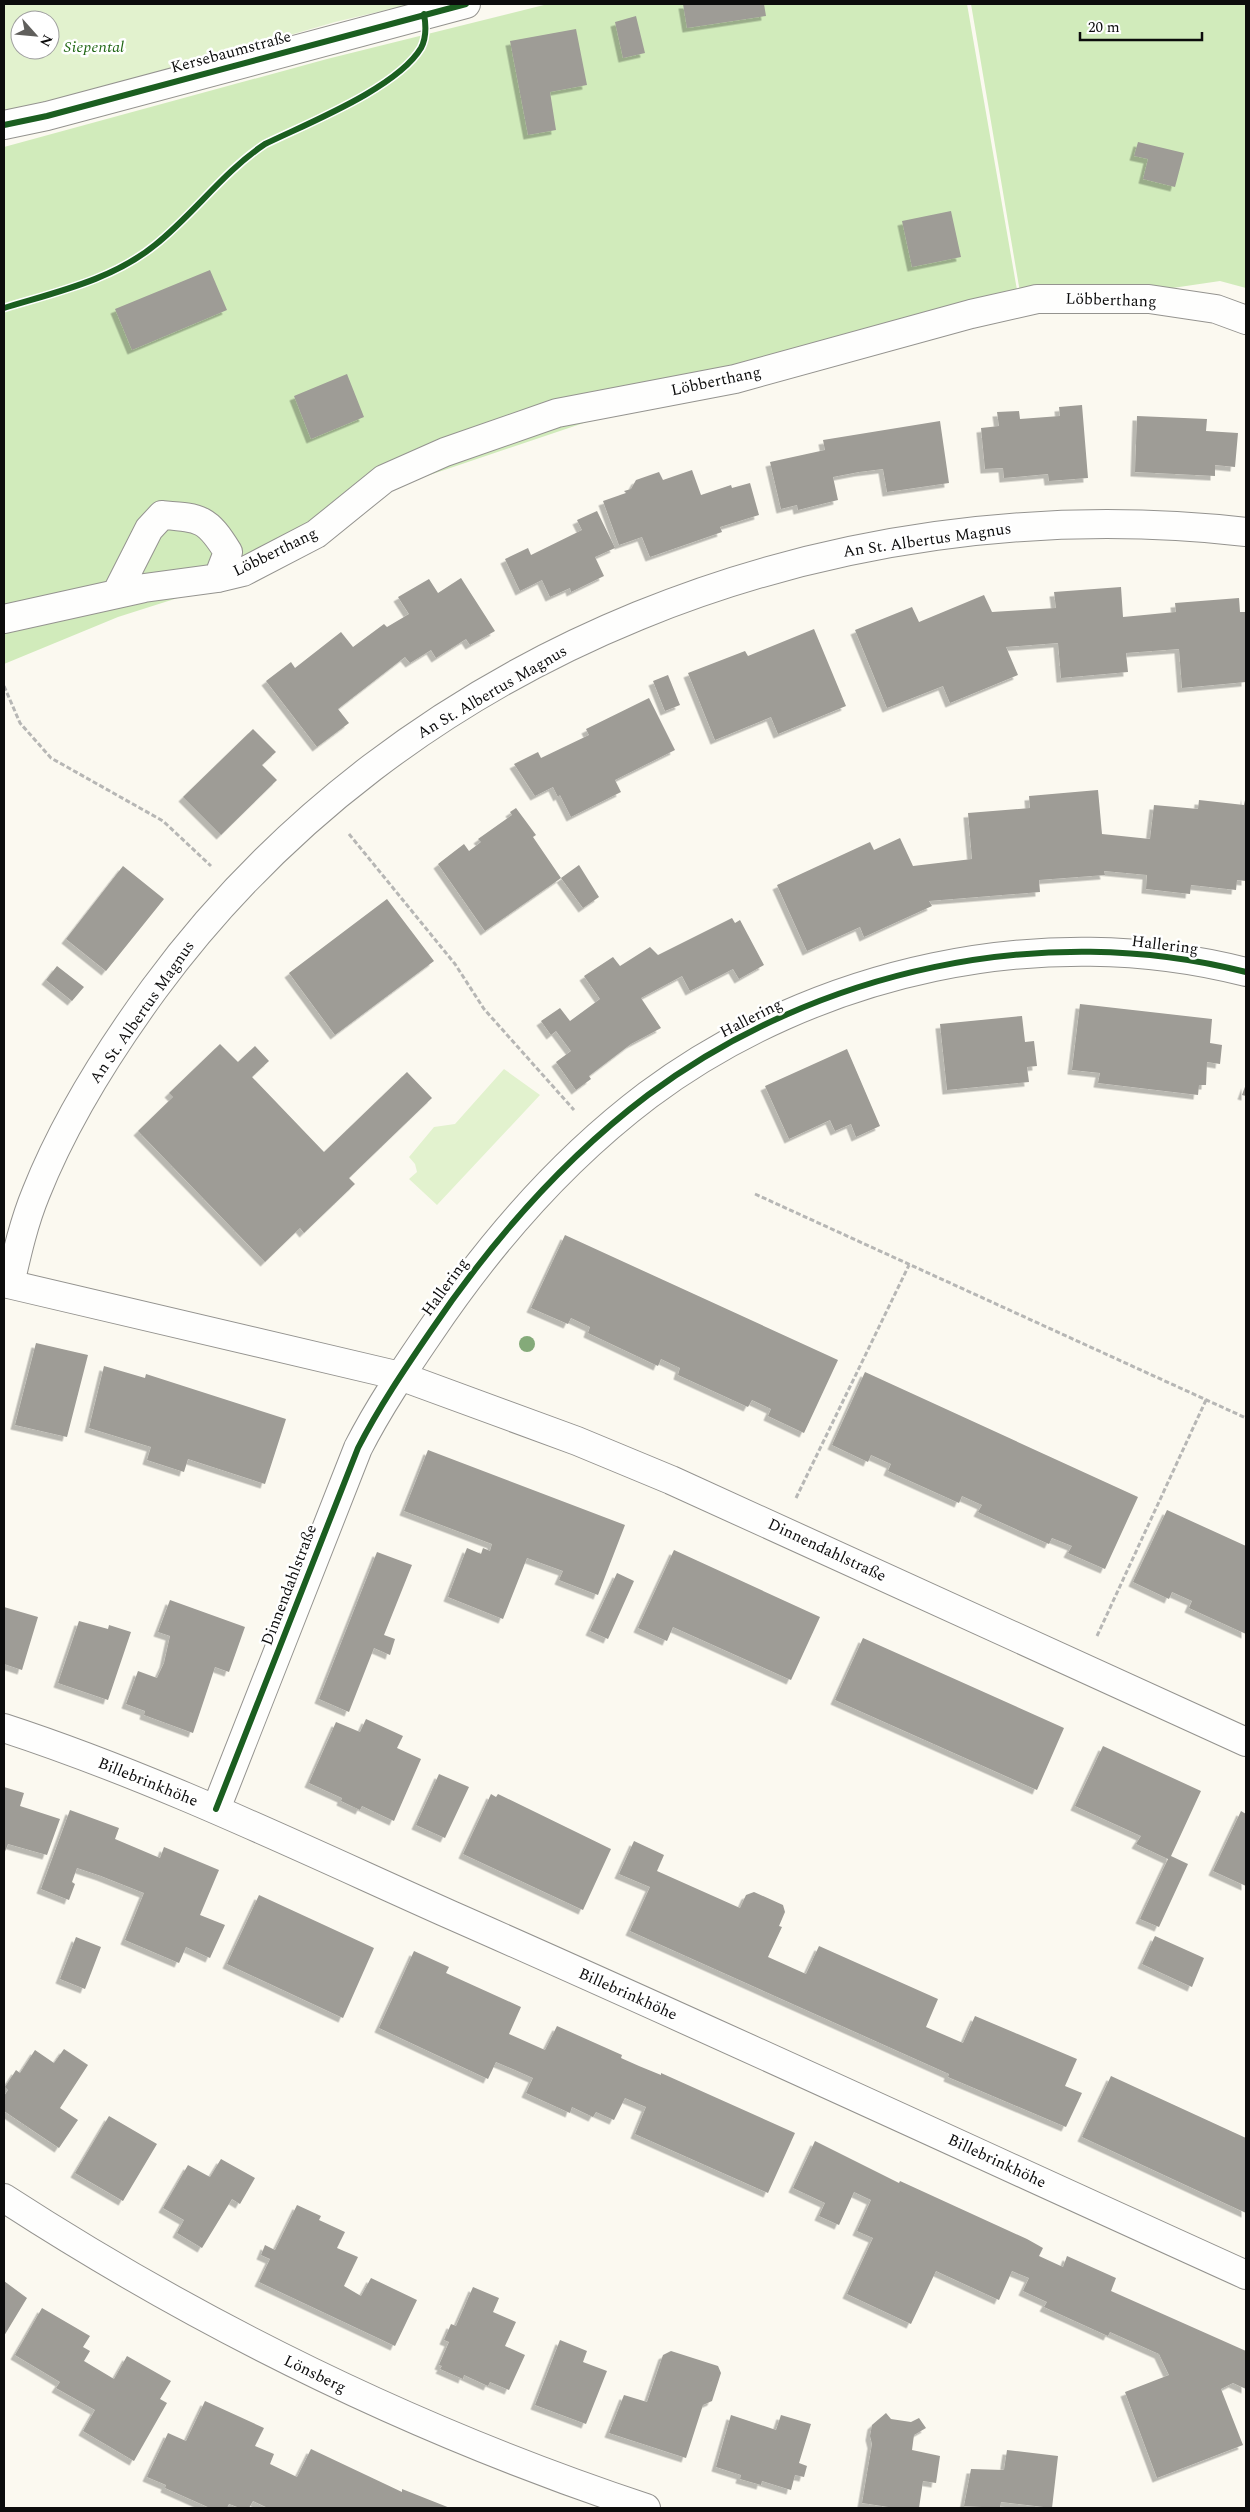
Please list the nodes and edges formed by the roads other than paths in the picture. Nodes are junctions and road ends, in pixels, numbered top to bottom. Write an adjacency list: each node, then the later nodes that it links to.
1 (466, 4): 2 (street, Kersebaumstraße)
2 (423, 9): 3 (street, Kersebaumstraße)
3 (4, 125)
4 (1246, 320): 6 (street, Löbberthang)
5 (1246, 532): 10 (street, An St. Albertus Magnus)
6 (218, 578): 7 (street, Löbberthang); 7 (street, Löbberthang)
7 (116, 594): 8 (street, Löbberthang)
8 (4, 619)
9 (1246, 972): 11 (street, Hallering)
10 (7, 1283): 11 (street, Dinnendahlstraße)
11 (400, 1376): 13 (street, Dinnendahlstraße); 14 (street, Dinnendahlstraße)
12 (4, 1728): 14 (street, Billebrinkhöhe)
13 (1246, 1742)
14 (216, 1810): 16 (street, Billebrinkhöhe)
15 (4, 2198): 17 (street, Lönsberg)
16 (1246, 2275)
17 (646, 2508)

